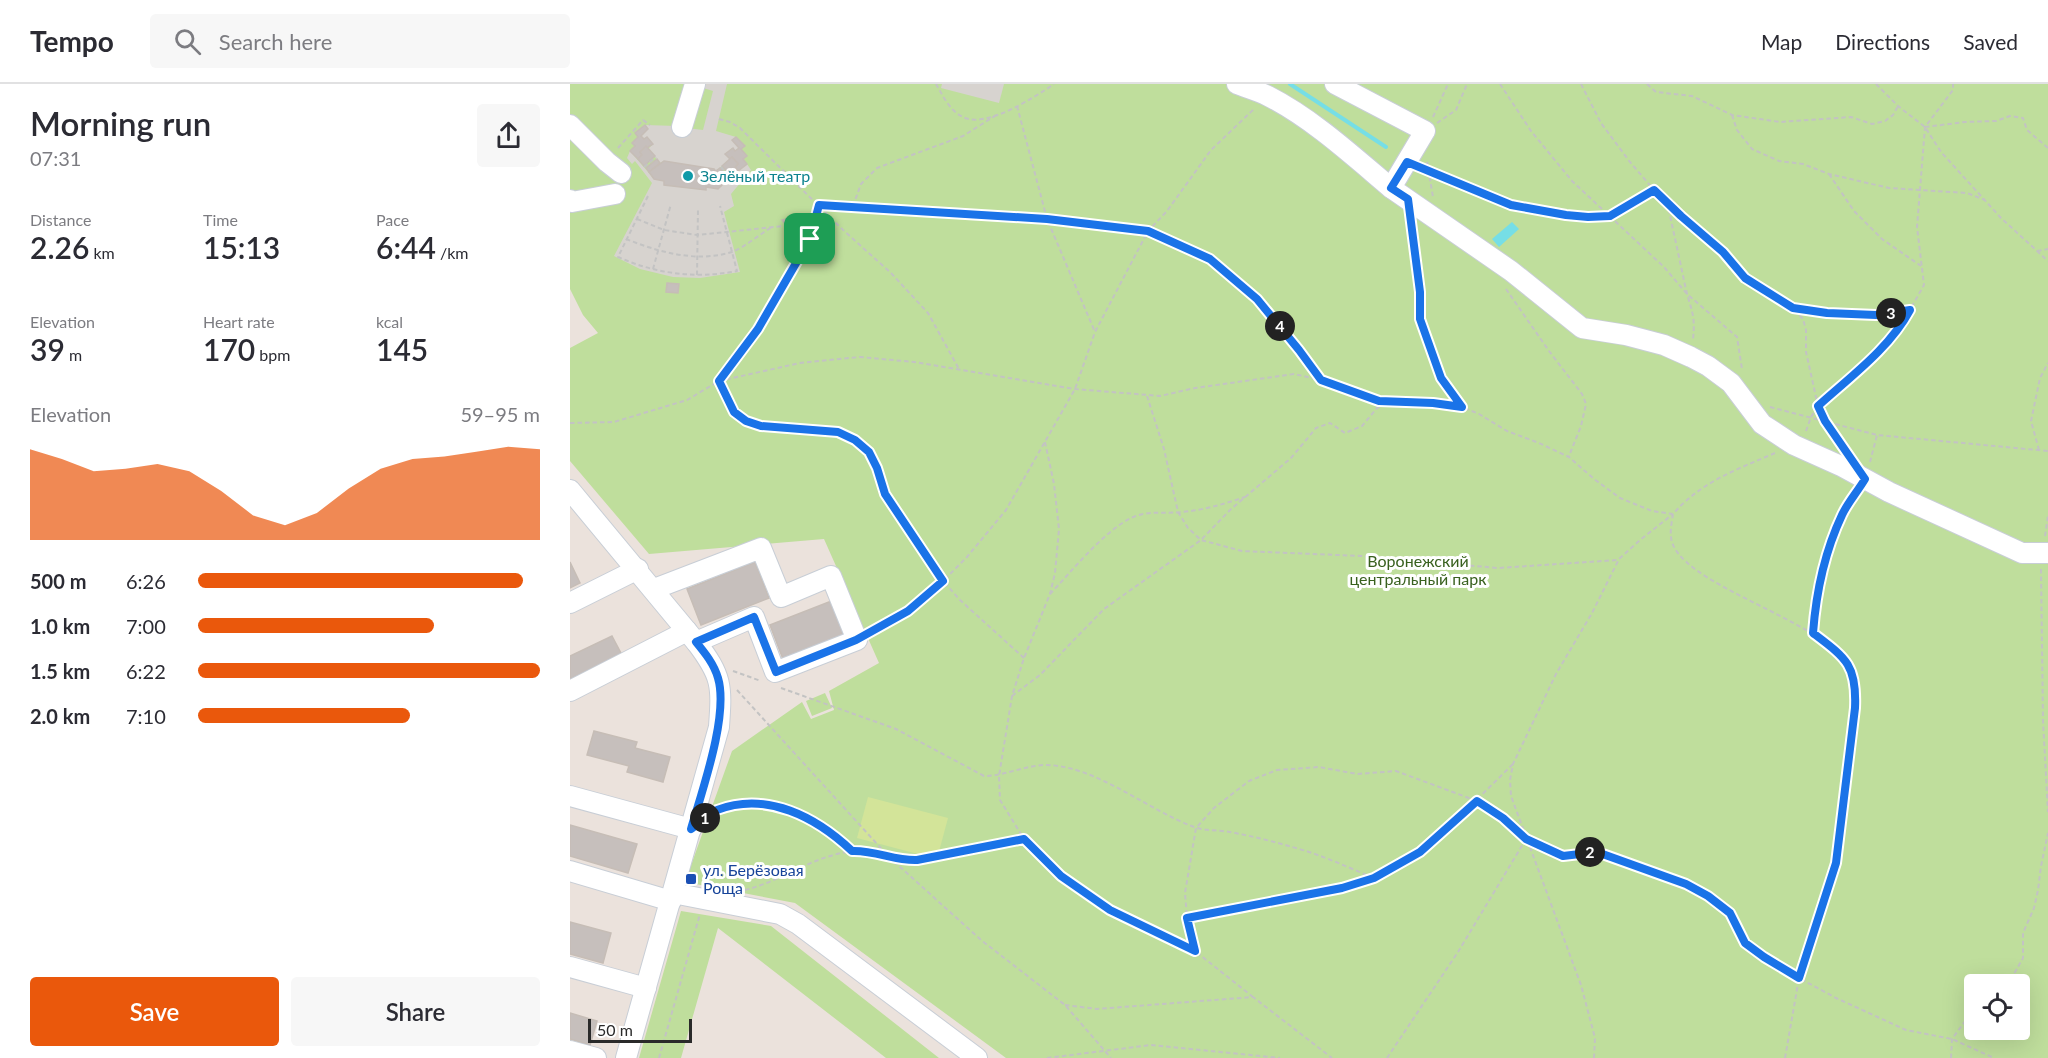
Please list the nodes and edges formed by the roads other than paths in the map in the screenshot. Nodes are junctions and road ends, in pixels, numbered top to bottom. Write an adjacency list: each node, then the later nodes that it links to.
1 (695, 84): 5 (street)
2 (1237, 84): 7 (street)
3 (1335, 84): 7 (street)
4 (570, 125): 6 (street)
5 (682, 127)
6 (621, 173)
7 (1391, 188): 11 (street)
8 (615, 194): 9 (street)
9 (570, 200)
10 (573, 497): 12 (street)
11 (2046, 553)
12 (638, 569): 13 (street); 14 (street)
13 (654, 589): 15 (street); 15 (street)
14 (570, 603)
15 (692, 636): 16 (street); 18 (street)
16 (570, 691)
17 (570, 796): 18 (street)
18 (691, 829): 20 (street)
19 (570, 871): 20 (street)
20 (672, 897): 22 (street); 26 (street)
21 (570, 968): 22 (street)
22 (646, 988): 25 (street)
23 (570, 1051): 24 (street)
24 (596, 1058)
25 (626, 1058)
26 (977, 1058)

